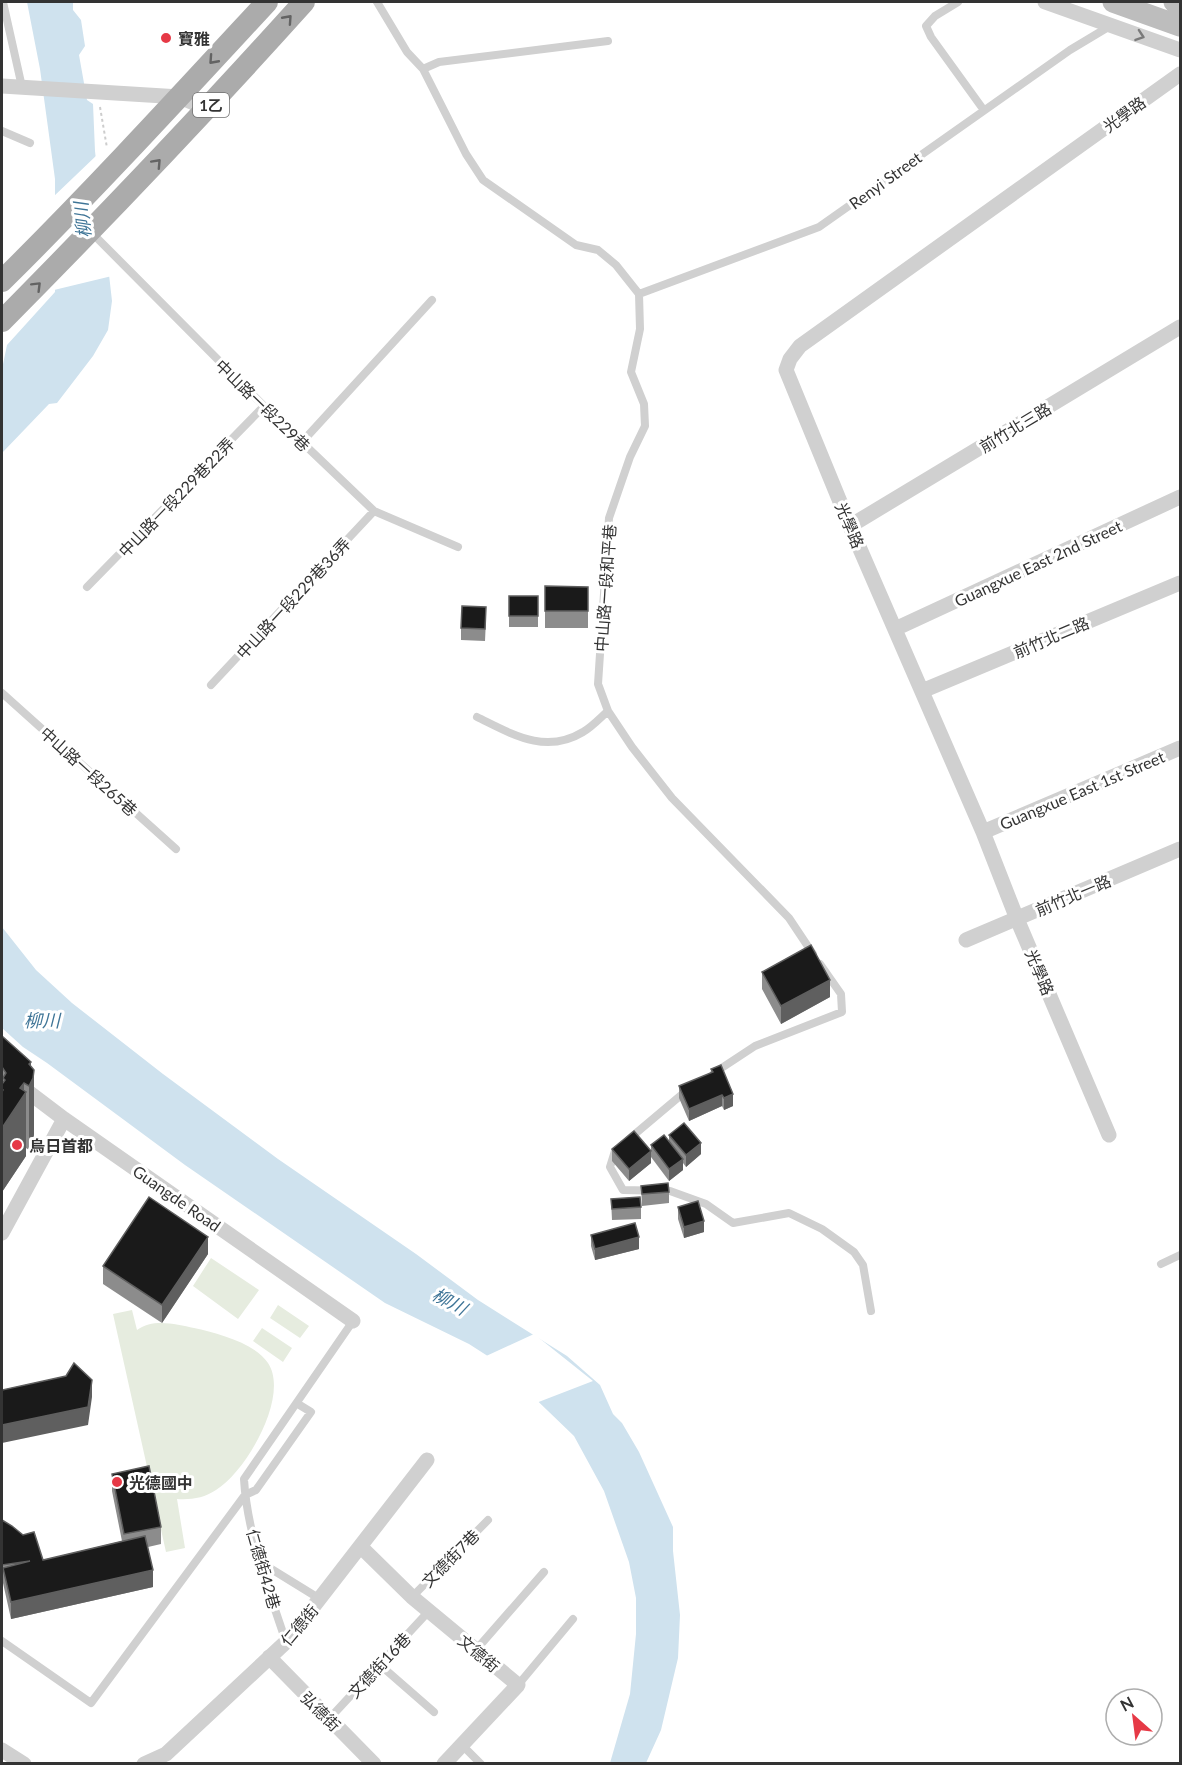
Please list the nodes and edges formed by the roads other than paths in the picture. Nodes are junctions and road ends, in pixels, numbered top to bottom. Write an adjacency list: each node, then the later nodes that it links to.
1 (3, 2): 17 (lane)
2 (267, 2): 18 (main road, 1乙, one-way to 18)
3 (304, 2): 19 (main road, 1乙, one-way to 3)
4 (377, 2): 14 (lane)
5 (958, 2): 20 (lane)
6 (1045, 2): 10 (street)
7 (1113, 2): 11 (street)
8 (1174, 2): 9 (street)
9 (1180, 4)
10 (1110, 26): 13 (street, one-way to 13); 20 (lane, Renyi Street)
11 (1180, 26)
12 (608, 41): 14 (lane)
13 (1180, 50)
14 (423, 69): 25 (lane)
15 (1180, 76): 33 (street, 光學路)
16 (2, 86): 17 (street)
17 (22, 87): 18 (street)
18 (180, 97): 19 (street); 24 (main road, 1乙)
19 (207, 109): 23 (main road, 1乙, one-way to 19)
20 (983, 109): 25 (lane, Renyi Street)
21 (2, 131): 22 (lane)
22 (30, 143)
23 (90, 232): 27 (main road, 1乙, one-way to 23); 29 (lane, 中山路一段229巷)
24 (2, 281)
25 (639, 294): 41 (lane, 中山路一段和平巷)
26 (432, 300): 30 (lane)
27 (2, 321)
28 (1180, 327): 33 (street, 前竹北三路)
29 (264, 406): 30 (lane, 中山路一段229巷); 36 (lane, 中山路一段229巷22弄)
30 (302, 442): 32 (lane, 中山路一段229巷)
31 (1180, 497): 37 (street, Guangxue East 2nd Street)
32 (375, 511): 34 (lane, 中山路一段229巷); 38 (lane, 中山路一段229巷36弄)
33 (850, 526): 37 (street, 光學路)
34 (458, 547)
35 (1180, 583): 39 (street, 前竹北二路)
36 (87, 587)
37 (895, 629): 39 (street, 光學路)
38 (211, 685)
39 (922, 691): 44 (street, 光學路)
40 (2, 693): 45 (lane, 中山路一段265巷)
41 (608, 711): 42 (lane); 50 (lane, 中山路一段和平巷)
42 (477, 717)
43 (1180, 748): 44 (street, Guangxue East 1st Street)
44 (983, 832): 47 (street, 光學路)
45 (176, 849)
46 (1180, 849): 47 (street, 前竹北一路)
47 (1017, 919): 48 (street, 前竹北一路); 53 (street, 光學路)
48 (966, 939)
49 (2, 1072): 52 (street, Guangde Road)
50 (706, 1078)
51 (696, 1084): 57 (lane)
52 (64, 1119): 54 (street); 58 (street, Guangde Road)
53 (1109, 1135)
54 (2, 1233)
55 (1180, 1255): 56 (lane)
56 (1161, 1264)
57 (871, 1311)
58 (353, 1322): 59 (lane)
59 (297, 1404): 61 (lane); 61 (lane)
60 (427, 1460): 63 (street, 仁德街)
61 (245, 1495): 64 (lane, 仁德街42巷); 70 (lane)
62 (488, 1520): 66 (lane, 文德街7巷)
63 (362, 1547): 66 (street, 文德街); 67 (street, 仁德街)
64 (260, 1562): 67 (lane); 71 (lane, 仁德街42巷)
65 (544, 1572): 72 (lane)
66 (412, 1597): 68 (street, 文德街)
67 (320, 1599): 71 (street, 仁德街)
68 (429, 1611): 72 (street, 文德街); 74 (lane, 文德街16巷)
69 (573, 1619): 75 (lane)
70 (2, 1641)
71 (286, 1642): 73 (street, 仁德街)
72 (476, 1651): 75 (street, 文德街)
73 (269, 1658): 77 (street, 弘德街); 80 (street, 仁德街)
74 (379, 1664): 76 (lane); 77 (lane, 文德街16巷)
75 (518, 1685): 78 (street)
76 (434, 1712)
77 (329, 1719): 83 (street, 弘德街)
78 (462, 1745): 84 (street); 85 (lane)
79 (2, 1750): 81 (street)
80 (168, 1759): 82 (street, 仁德街)
81 (24, 1764)
82 (144, 1764)
83 (374, 1764)
84 (444, 1764)
85 (480, 1764)

